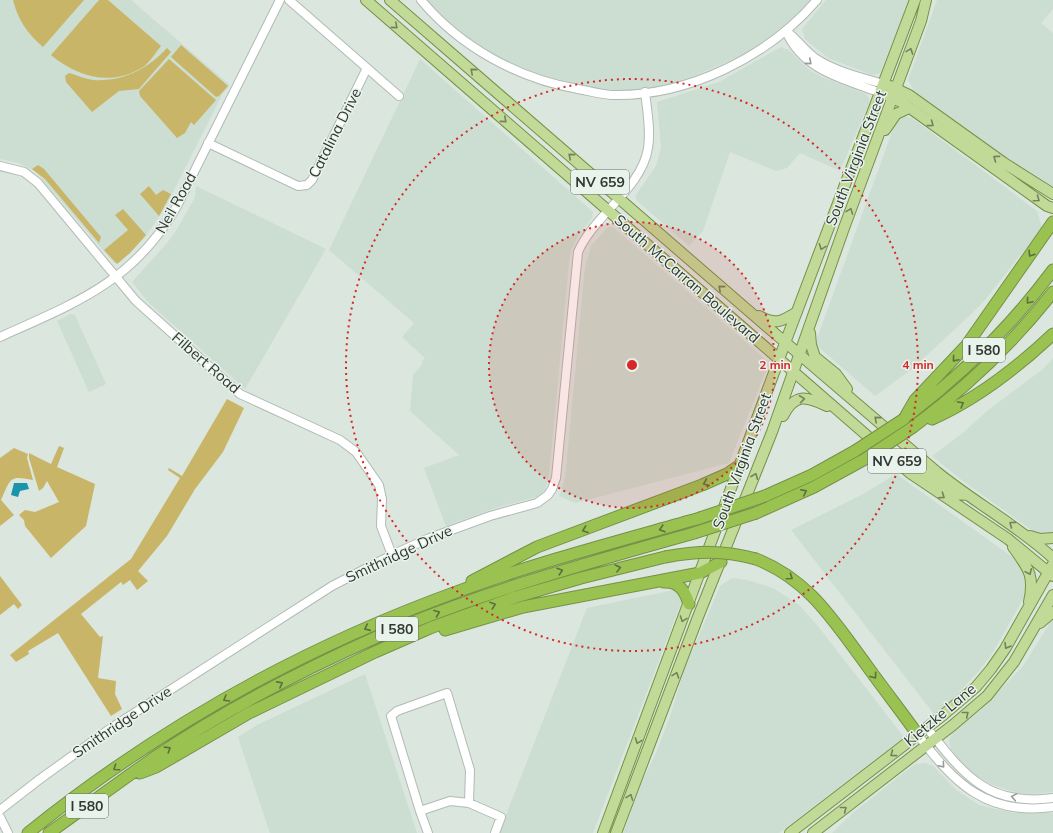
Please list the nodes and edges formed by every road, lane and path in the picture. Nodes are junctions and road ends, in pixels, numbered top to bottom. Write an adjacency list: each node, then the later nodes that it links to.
1 (280, 0): 15 (street, Neil Road)
2 (290, 0): 10 (street)
3 (366, 0): 21 (main road, South McCarran Boulevard / NV 659, one-way to 21)
4 (390, 0): 19 (main road, South McCarran Boulevard / NV 659, one-way to 4)
5 (421, 0): 12 (street)
6 (817, 0): 9 (street)
7 (915, 0): 11 (main road, South Virginia Street)
8 (926, 0): 11 (main road, South Virginia Street, one-way to 8)
9 (786, 31): 11 (street); 12 (street)
10 (367, 68): 13 (street); 15 (street, Catalina Drive)
11 (888, 91): 14 (main road); 16 (main road, South Virginia Street); 18 (main road, one-way to 11); 27 (main road, South Virginia Street, one-way to 27)
12 (645, 92): 19 (street, Smithridge Drive)
13 (399, 96)
14 (909, 108): 16 (main road); 20 (main road, one-way to 20)
15 (208, 143): 24 (street, Neil Road)
16 (874, 149): 28 (main road, South Virginia Street, one-way to 16)
17 (0, 166): 24 (street, Filbert Road)
18 (1053, 194)
19 (619, 198): 21 (street, Smithridge Drive); 26 (main road, South McCarran Boulevard / NV 659, one-way to 19)
20 (1053, 208)
21 (608, 210): 33 (main road, South McCarran Boulevard / NV 659); 46 (street, Smithridge Drive)
22 (1053, 222): 36 (highway, one-way to 36)
23 (1053, 270): 36 (highway, I 580, one-way to 36)
24 (117, 278): 30 (street, Neil Road); 46 (street, Filbert Road)
25 (1053, 292): 38 (highway, I 580)
26 (745, 308): 27 (main road); 31 (main road, South McCarran Boulevard / NV 659)
27 (797, 312): 31 (main road, South Virginia Street)
28 (810, 327): 32 (main road, South Virginia Street); 35 (main road)
29 (1053, 334): 38 (highway, one-way to 29)
30 (0, 337)
31 (785, 343): 32 (main road, South McCarran Boulevard / NV 659); 33 (main road, South Virginia Street)
32 (800, 355): 34 (main road, South Virginia Street); 35 (main road, South McCarran Boulevard / NV 659)
33 (779, 360): 34 (main road, South McCarran Boulevard / NV 659); 40 (main road, South Virginia Street)
34 (794, 373): 37 (main road, South McCarran Boulevard / NV 659); 39 (main road, South Virginia Street)
35 (856, 402): 42 (main road, South McCarran Boulevard / NV 659, one-way to 35)
36 (904, 419): 53 (highway, I 580, one-way to 53, bridge)
37 (850, 421): 39 (main road, one-way to 37); 41 (main road, South McCarran Boulevard / NV 659)
38 (914, 427): 65 (highway, I 580, one-way to 38, bridge)
39 (765, 451): 48 (main road, South Virginia Street, one-way to 39)
40 (740, 465): 50 (main road, South Virginia Street); 53 (highway, one-way to 53)
41 (910, 472): 42 (main road); 45 (main road, South McCarran Boulevard / NV 659, one-way to 45)
42 (968, 495): 43 (main road, South McCarran Boulevard / NV 659, one-way to 42)
43 (1025, 534): 44 (main road); 47 (main road, South McCarran Boulevard / NV 659)
44 (1053, 538)
45 (1008, 539): 49 (main road, South McCarran Boulevard / NV 659); 55 (main road, one-way to 55)
46 (392, 555): 69 (street, Smithridge Drive)
47 (1053, 558)
48 (721, 562): 50 (highway); 60 (main road, South Virginia Street, one-way to 48)
49 (1052, 571): 55 (main road, Kietzke Lane)
50 (700, 573): 51 (highway); 54 (main road, South Virginia Street)
51 (647, 582): 54 (highway); 58 (highway)
52 (1053, 595): 57 (main road, Kietzke Lane)
53 (429, 602): 73 (highway, I 580, one-way to 73)
54 (689, 604): 59 (main road, South Virginia Street, one-way to 59)
55 (1026, 612): 61 (main road, Kietzke Lane, one-way to 61)
56 (1053, 612): 57 (main road)
57 (1023, 647): 63 (main road, Kietzke Lane, one-way to 57)
58 (328, 674): 62 (highway, one-way to 62, bridge); 65 (highway)
59 (655, 694): 60 (main road); 71 (main road, South Virginia Street, one-way to 71)
60 (667, 699): 80 (main road, South Virginia Street, one-way to 60)
61 (927, 728): 62 (main road, Kietzke Lane); 63 (street)
62 (918, 735): 64 (street); 81 (main road, Kietzke Lane, one-way to 81)
63 (936, 738): 64 (main road, Kietzke Lane); 66 (street, one-way to 63)
64 (926, 745): 68 (street, one-way to 68); 82 (main road, Kietzke Lane, one-way to 64)
65 (124, 779): 75 (highway, I 580)
66 (1053, 798)
67 (469, 803): 70 (street); 70 (street); 77 (street)
68 (1053, 807)
69 (0, 810)
70 (420, 811): 76 (street)
71 (611, 812): 78 (main road); 79 (main road, South Virginia Street)
72 (0, 817): 74 (street)
73 (31, 831)
74 (8, 833)
75 (49, 833)
76 (428, 833)
77 (495, 833)
78 (598, 833)
79 (603, 833)
80 (616, 833)
81 (790, 833)
82 (813, 833)

